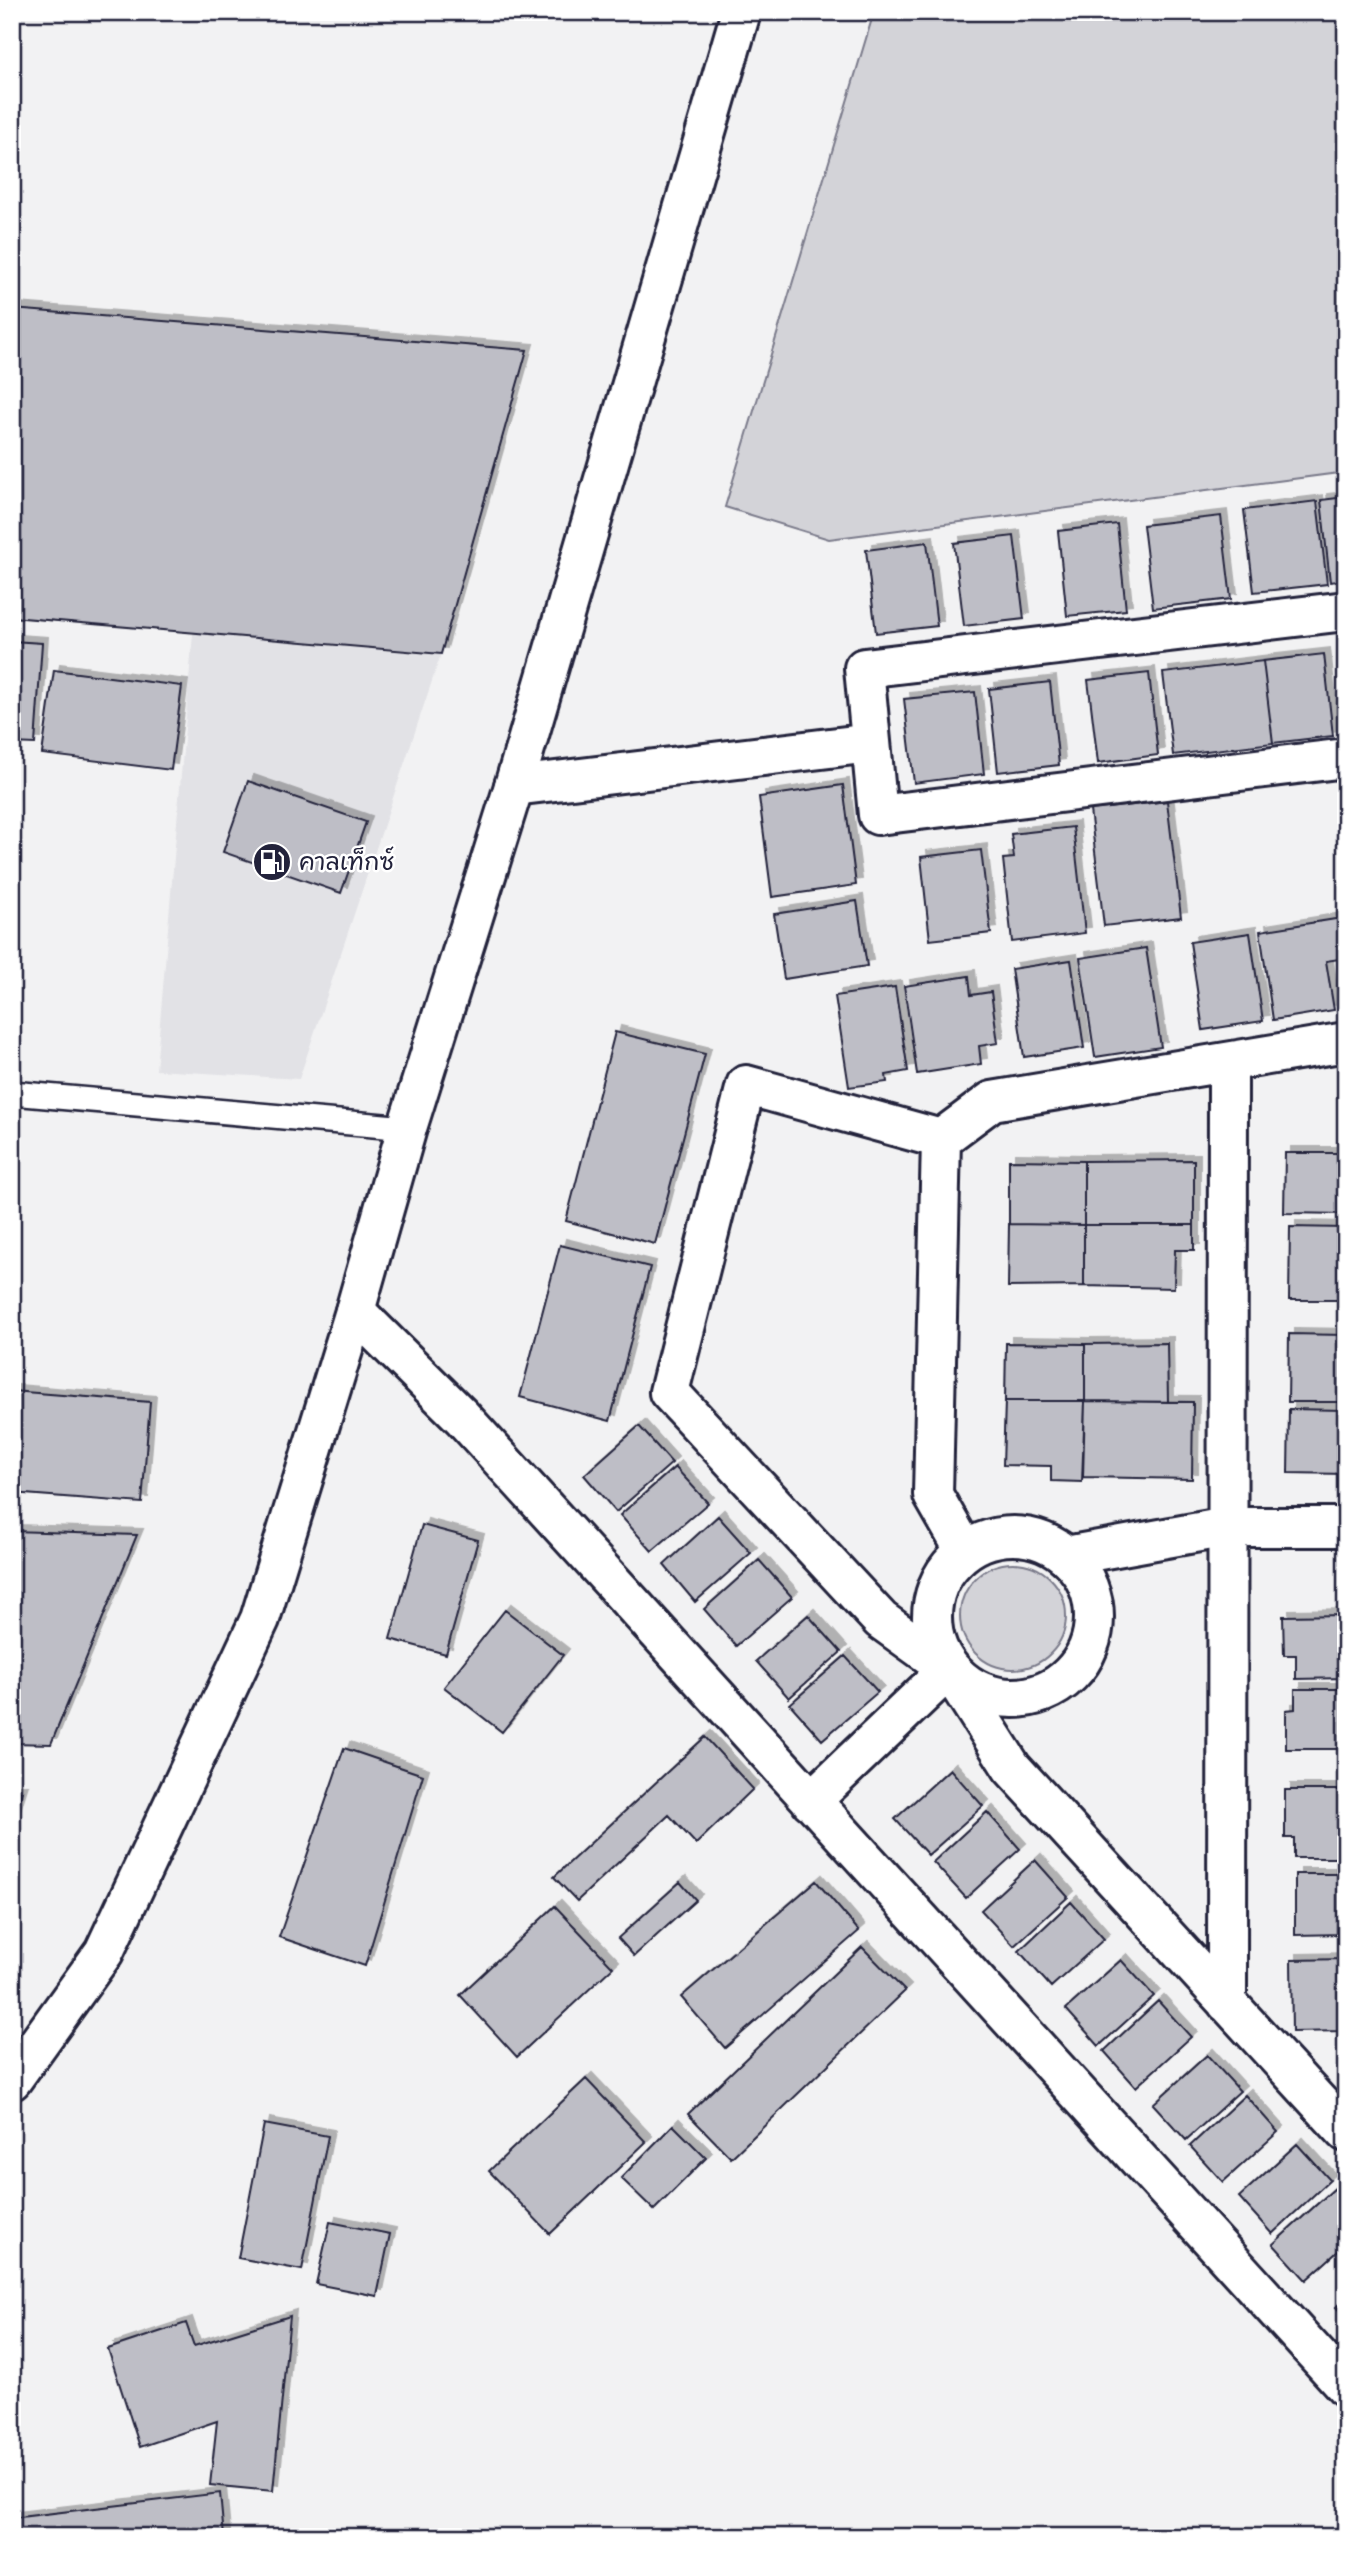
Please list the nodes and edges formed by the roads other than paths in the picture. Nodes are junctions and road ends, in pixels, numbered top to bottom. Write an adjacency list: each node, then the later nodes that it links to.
1 (741, 12): 5 (street)
2 (1346, 611): 3 (street)
3 (871, 743): 4 (street); 5 (street)
4 (1346, 758)
5 (514, 786): 9 (street)
6 (1346, 1042): 7 (street)
7 (1228, 1062): 10 (street); 12 (street)
8 (12, 1093): 9 (lane)
9 (407, 1128): 11 (street)
10 (941, 1139): 14 (street); 16 (street)
11 (355, 1311): 17 (street); 19 (street)
12 (1227, 1527): 13 (street); 15 (street); 18 (street)
13 (1346, 1527)
14 (965, 1551): 15 (street); 16 (street)
15 (1066, 1556): 16 (street)
16 (949, 1669): 17 (street); 18 (street)
17 (811, 1801): 21 (street)
18 (1227, 2003): 20 (street)
19 (12, 2080)
20 (1346, 2132)
21 (1346, 2387)

